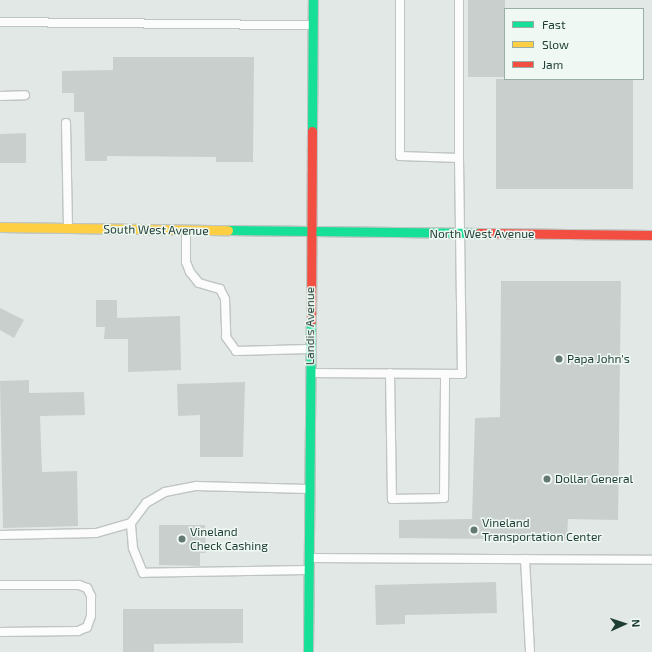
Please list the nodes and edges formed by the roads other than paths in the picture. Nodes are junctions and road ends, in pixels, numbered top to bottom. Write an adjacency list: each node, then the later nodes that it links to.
1 (313, 0): 5 (main road, Landis Avenue)
2 (400, 0): 9 (lane)
3 (459, 0): 9 (lane)
4 (0, 22): 5 (lane)
5 (313, 25): 13 (main road, Landis Avenue)
6 (25, 95): 7 (lane)
7 (0, 96)
8 (66, 123): 11 (lane)
9 (459, 158): 14 (lane)
10 (0, 227): 11 (main road, South West Avenue)
11 (68, 228): 12 (main road, South West Avenue)
12 (186, 230): 13 (main road, South West Avenue); 16 (lane)
13 (311, 233): 14 (main road, North West Avenue); 16 (main road, Landis Avenue)
14 (462, 234): 15 (main road, North West Avenue); 19 (lane)
15 (652, 235)
16 (310, 349): 17 (main road, Landis Avenue)
17 (310, 373): 18 (lane); 20 (main road, Landis Avenue)
18 (390, 374): 19 (lane); 19 (lane)
19 (445, 374)
20 (309, 489): 21 (lane); 23 (main road, Landis Avenue)
21 (131, 523): 22 (lane); 26 (lane)
22 (0, 535)
23 (309, 558): 24 (lane); 26 (main road, Landis Avenue)
24 (525, 559): 25 (lane); 30 (lane)
25 (652, 560)
26 (309, 570): 29 (main road, Landis Avenue)
27 (0, 585): 28 (lane)
28 (0, 632)
29 (308, 652)
30 (530, 652)

